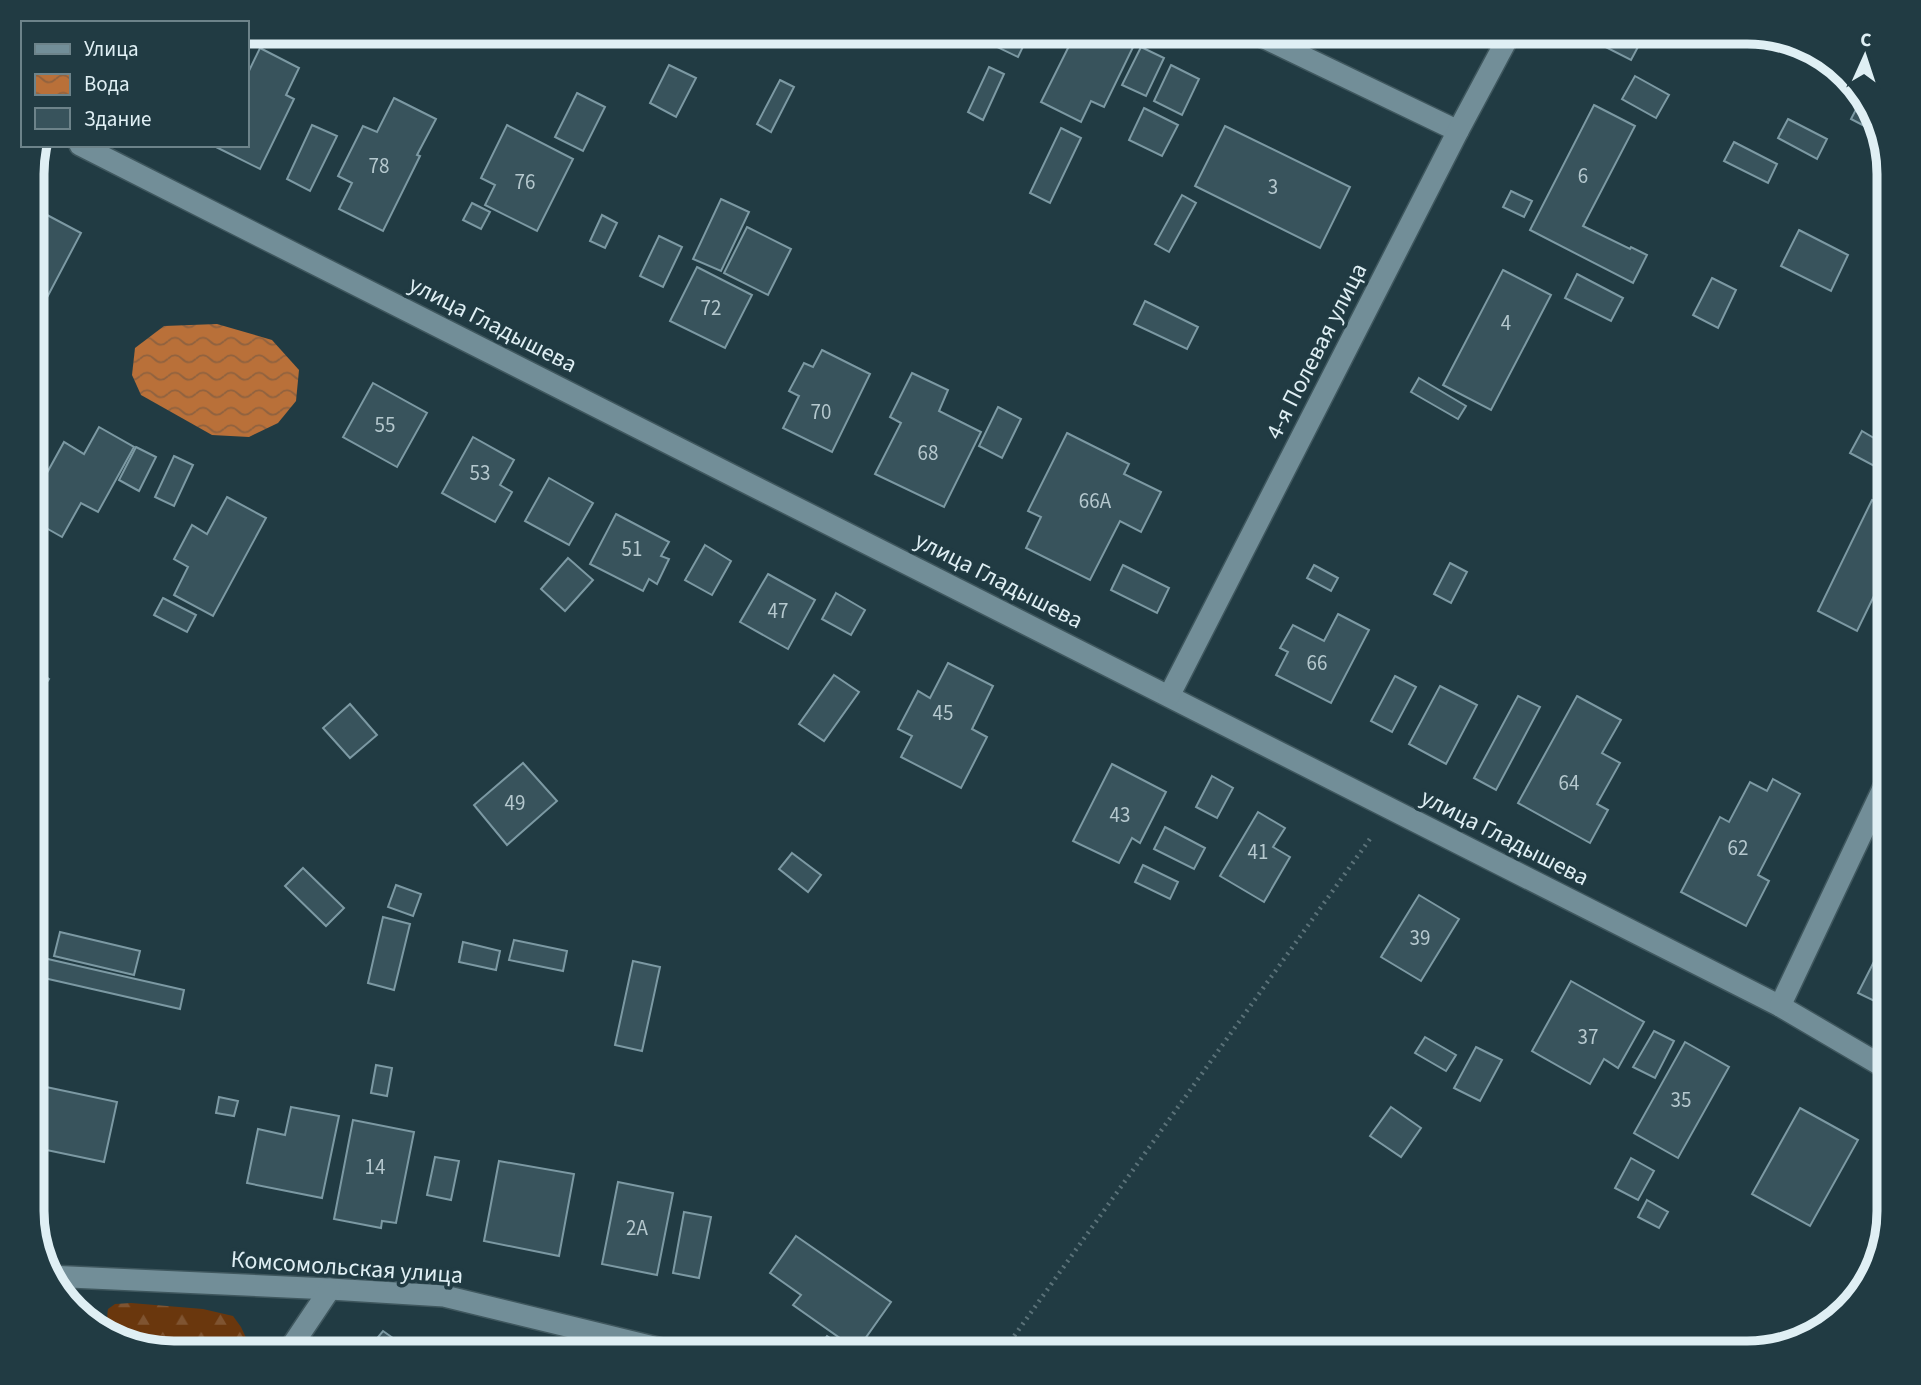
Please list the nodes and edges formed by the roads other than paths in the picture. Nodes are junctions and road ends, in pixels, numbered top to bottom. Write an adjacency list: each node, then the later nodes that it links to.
1 (1277, 44): 3 (street)
2 (1505, 44): 3 (street, 4-я Полевая улица)
3 (1458, 131): 5 (street, 4-я Полевая улица)
4 (84, 147): 5 (street, улица Гладышева)
5 (1169, 696): 7 (street, улица Гладышева)
6 (1877, 801): 7 (street)
7 (1780, 1006): 8 (street, улица Гладышева)
8 (1877, 1063)
9 (62, 1277): 10 (street, Комсомольская улица)
10 (330, 1289): 11 (street); 12 (street, Комсомольская улица)
11 (295, 1341)
12 (629, 1341)

